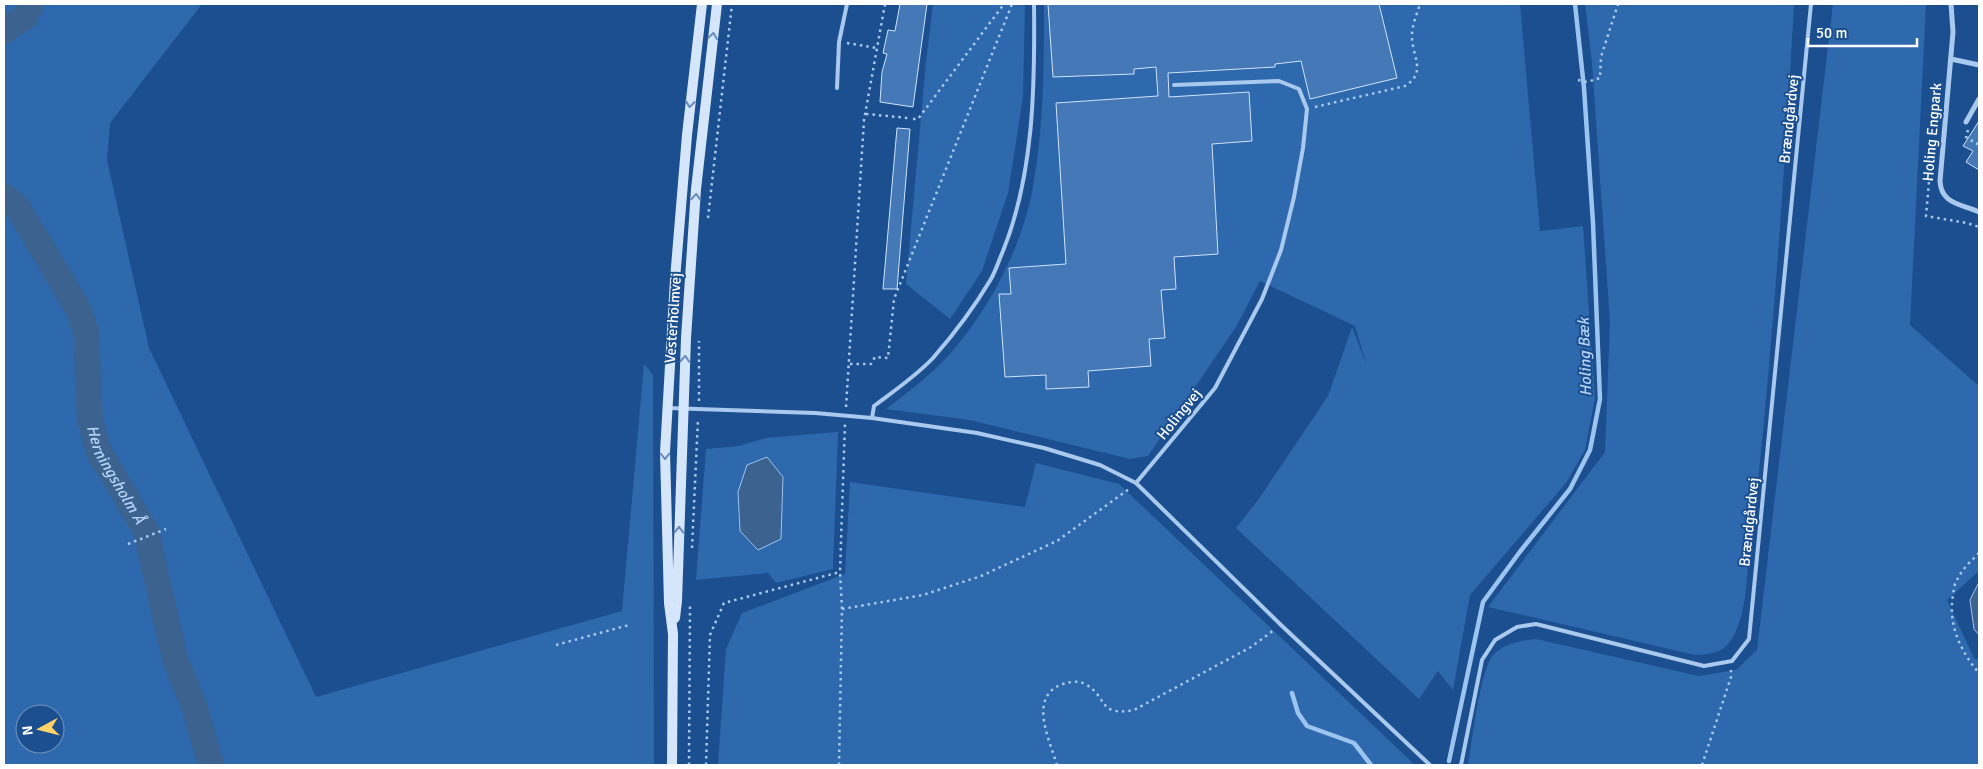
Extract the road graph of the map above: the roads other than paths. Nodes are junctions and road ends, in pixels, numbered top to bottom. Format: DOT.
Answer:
graph roads {
  1 [pos="702,4"];
  2 [pos="717,4"];
  3 [pos="847,4"];
  4 [pos="1034,4"];
  5 [pos="1811,4"];
  6 [pos="1951,4"];
  7 [pos="1951,59"];
  8 [pos="1979,65"];
  9 [pos="1174,85"];
  10 [pos="837,88"];
  11 [pos="1979,99"];
  12 [pos="1966,122"];
  13 [pos="1979,212"];
  14 [pos="668,408"];
  15 [pos="682,408"];
  16 [pos="872,418"];
  17 [pos="1136,483"];
  18 [pos="673,634"];
  19 [pos="672,765"];
  20 [pos="1430,765"];
  21 [pos="1461,765"];
  1 -- 14 [label="street, Vesterholmvej, one-way"];
  15 -- 2 [label="street, Vesterholmvej, one-way"];
  3 -- 10 [label="lane"];
  4 -- 16 [label="lane"];
  5 -- 21 [label="lane, Brændgårdvej"];
  6 -- 7 [label="street, Holing Engpark"];
  7 -- 8 [label="street"];
  7 -- 13 [label="street, Holing Engpark"];
  9 -- 17 [label="lane, Holingvej"];
  11 -- 12 [label="street"];
  14 -- 15 [label="lane"];
  14 -- 18 [label="street, Vesterholmvej, one-way"];
  15 -- 16 [label="lane"];
  18 -- 15 [label="street, Vesterholmvej, one-way"];
  16 -- 17 [label="lane"];
  17 -- 20 [label="lane"];
  18 -- 19 [label="street, Vesterholmvej"];
}
